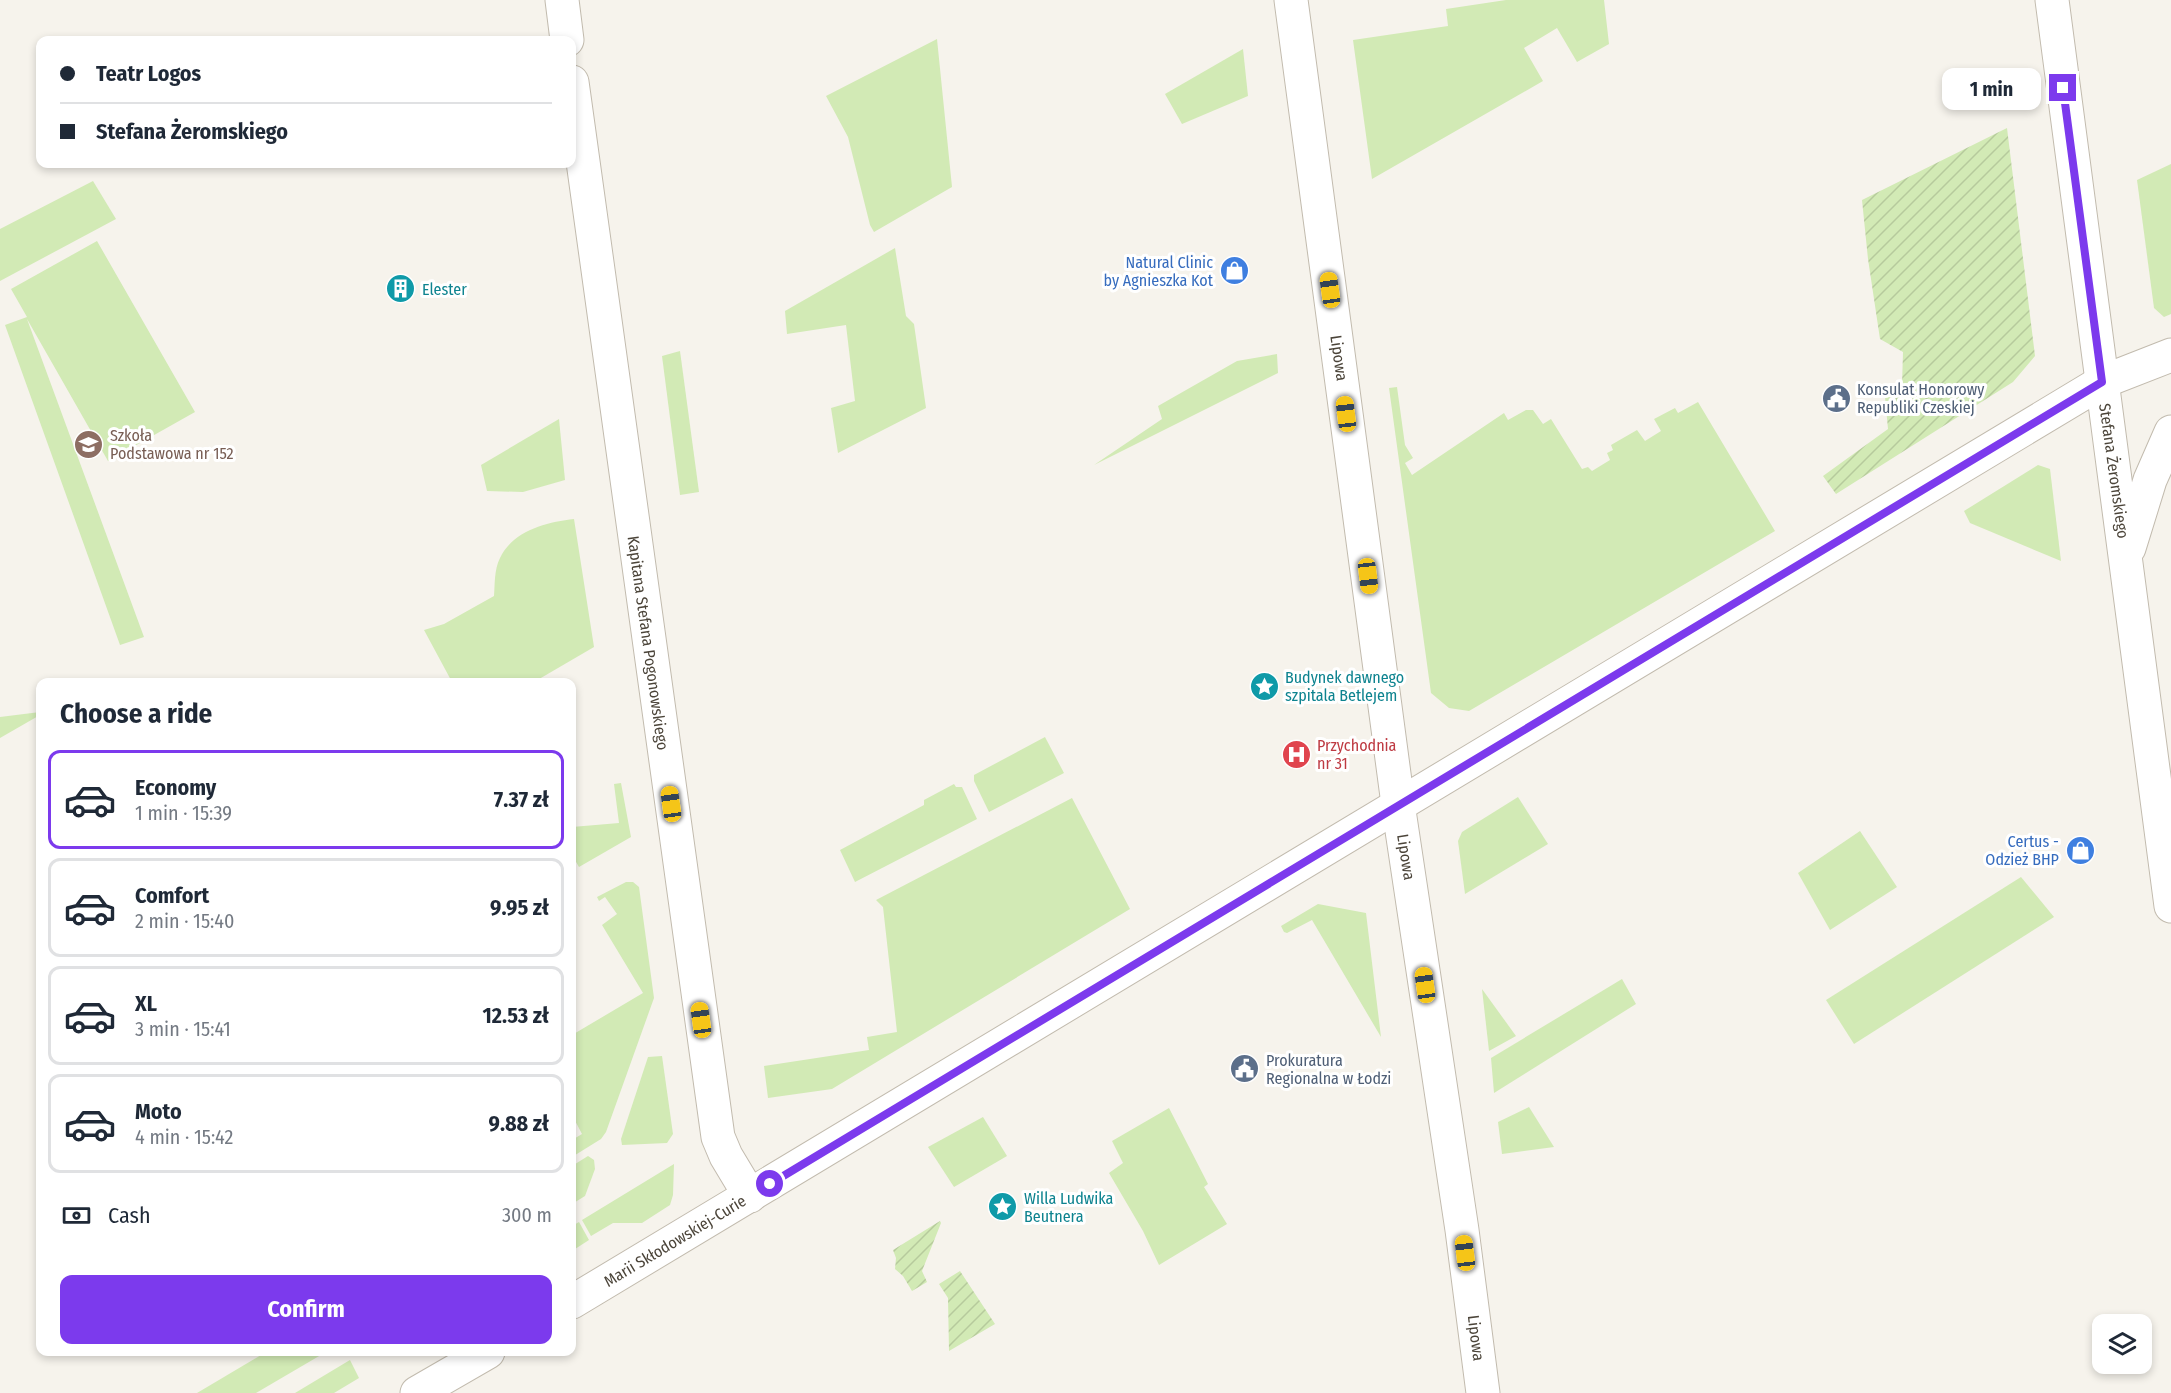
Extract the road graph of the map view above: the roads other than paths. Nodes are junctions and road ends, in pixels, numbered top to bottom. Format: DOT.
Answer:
graph roads {
  1 [pos="562,0"];
  2 [pos="1291,0"];
  3 [pos="2052,0"];
  4 [pos="566,36"];
  5 [pos="576,111"];
  6 [pos="2171,355"];
  7 [pos="2102,382"];
  8 [pos="2171,432"];
  9 [pos="2126,555"];
  10 [pos="1398,804"];
  11 [pos="2171,906"];
  12 [pos="750,1196"];
  13 [pos="576,1300"];
  14 [pos="481,1356"];
  15 [pos="417,1393"];
  16 [pos="1483,1393"];
  1 -- 4 [label="street"];
  2 -- 10 [label="street, Lipowa"];
  3 -- 7 [label="street, Stefana Żeromskiego"];
  5 -- 12 [label="street, Kapitana Stefana Pogonowskiego"];
  6 -- 7 [label="street, Marii Skłodowskiej-Curie"];
  7 -- 9 [label="street, Stefana Żeromskiego"];
  7 -- 10 [label="street, Marii Skłodowskiej-Curie"];
  8 -- 9 [label="street"];
  9 -- 11 [label="street, Stefana Żeromskiego"];
  10 -- 12 [label="street, Marii Skłodowskiej-Curie"];
  10 -- 16 [label="street, Lipowa"];
  12 -- 13 [label="street, Marii Skłodowskiej-Curie"];
  14 -- 15 [label="street"];
}
